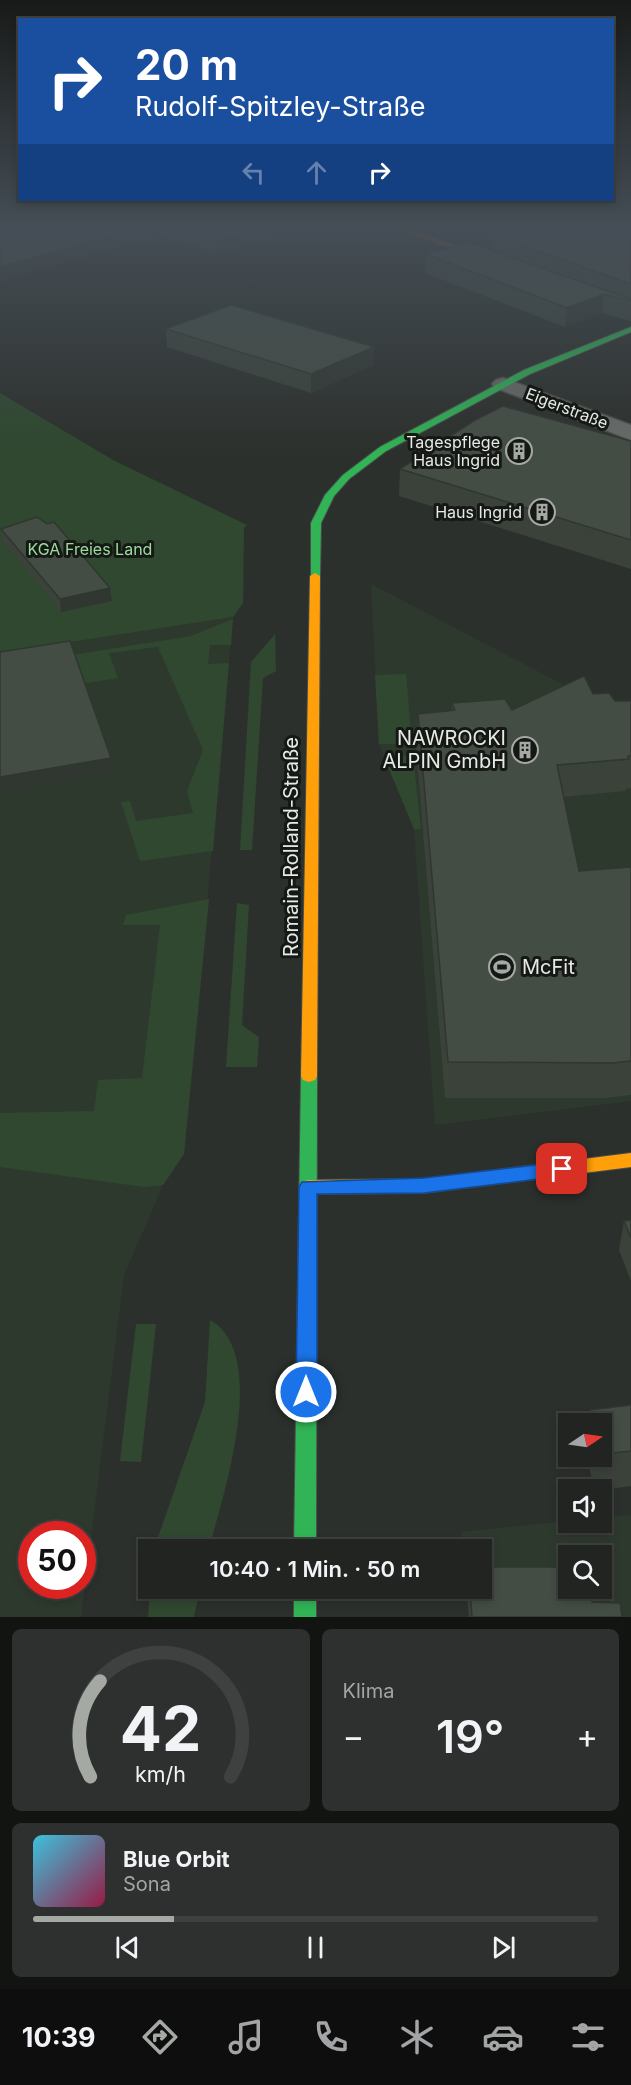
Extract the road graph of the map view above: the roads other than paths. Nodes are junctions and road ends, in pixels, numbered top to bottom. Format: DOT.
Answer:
graph roads {
  1 [pos="631,329"];
  2 [pos="503,384"];
  3 [pos="631,433"];
  4 [pos="631,1160"];
  5 [pos="308,1187"];
  6 [pos="305,1539"];
  7 [pos="305,1599"];
  8 [pos="304,1617"];
  1 -- 2 [label="main road, Romain-Rolland-Straße"];
  2 -- 3 [label="street, Eigerstraße"];
  2 -- 5 [label="main road, Romain-Rolland-Straße"];
  4 -- 5 [label="main road"];
  5 -- 6 [label="main road, Romain-Rolland-Straße"];
  7 -- 8 [label="main road"];
}
